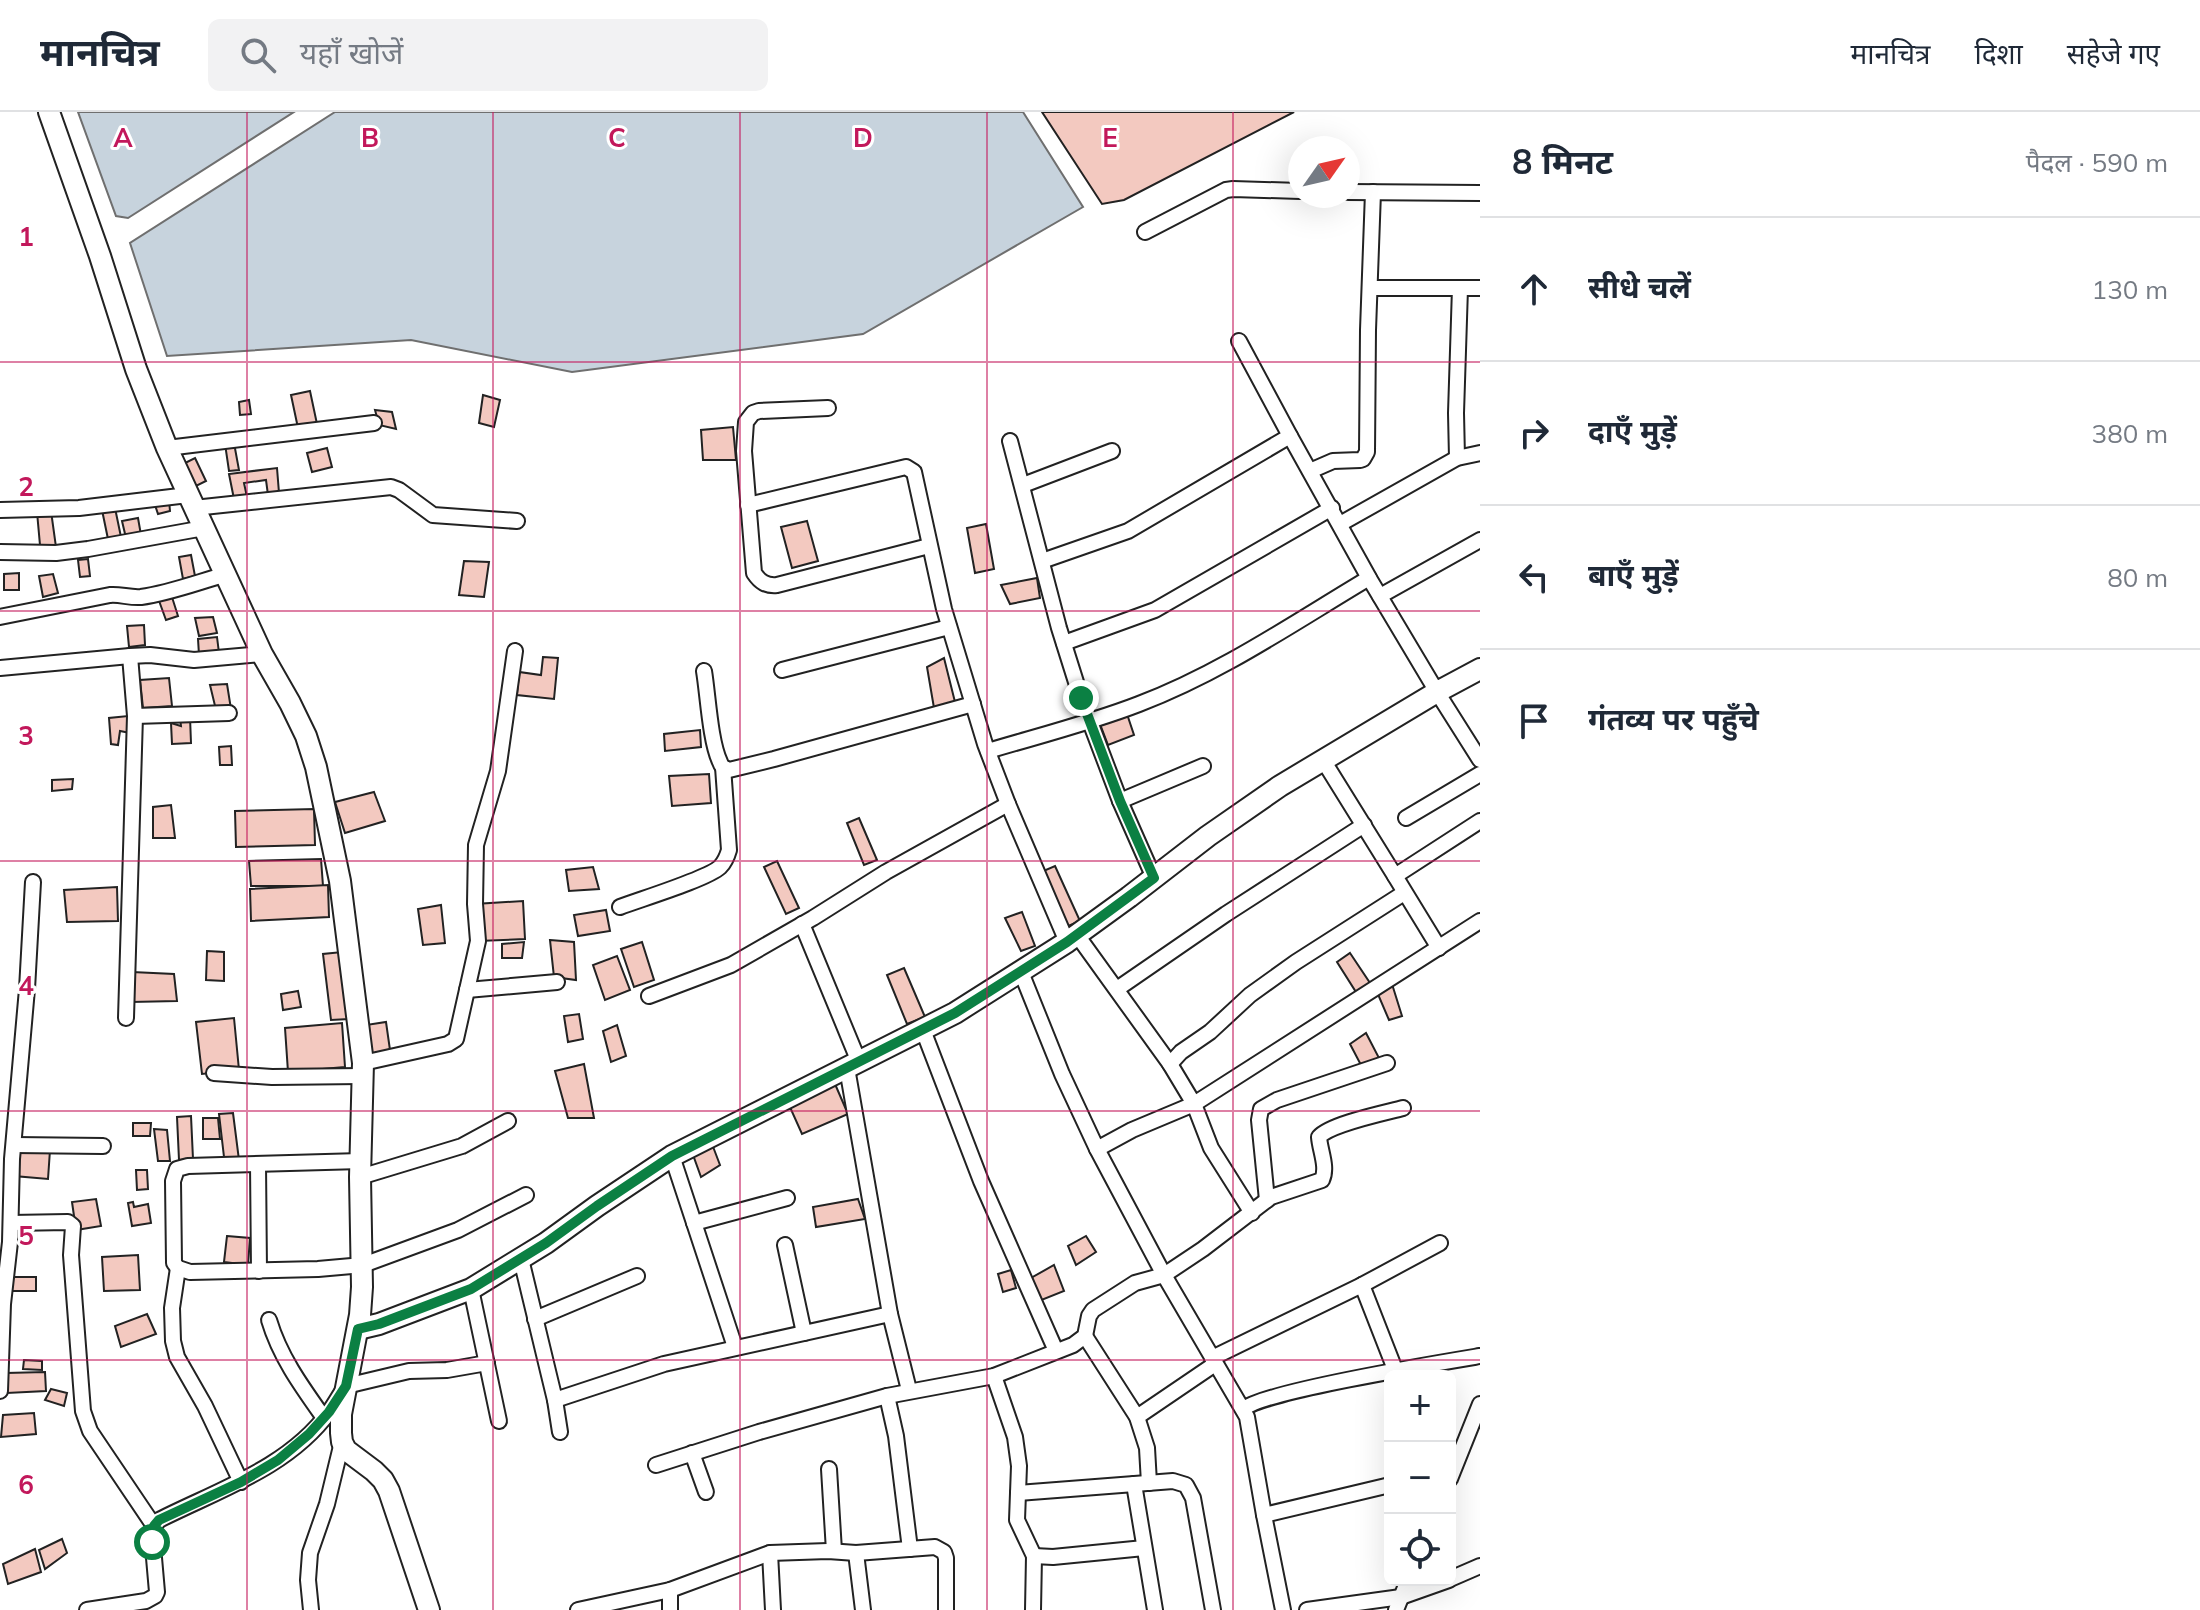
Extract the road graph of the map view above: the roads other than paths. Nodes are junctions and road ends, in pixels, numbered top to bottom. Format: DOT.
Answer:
graph roads {
  1 [pos="49,112"];
  2 [pos="1288,191"];
  3 [pos="1360,192"];
  4 [pos="1373,192"];
  5 [pos="1480,193"];
  6 [pos="1145,232"];
  7 [pos="1370,288"];
  8 [pos="1460,288"];
  9 [pos="1480,288"];
  10 [pos="1239,341"];
  11 [pos="828,408"];
  12 [pos="374,423"];
  13 [pos="1290,436"];
  14 [pos="1010,441"];
  15 [pos="167,448"];
  16 [pos="1112,451"];
  17 [pos="1480,453"];
  18 [pos="1457,458"];
  19 [pos="1310,471"];
  20 [pos="1023,485"];
  21 [pos="191,502"];
  22 [pos="748,505"];
  23 [pos="1332,508"];
  24 [pos="0,510"];
  25 [pos="517,521"];
  26 [pos="1340,524"];
  27 [pos="204,528"];
  28 [pos="1480,540"];
  29 [pos="929,546"];
  30 [pos="0,552"];
  31 [pos="1042,561"];
  32 [pos="227,574"];
  33 [pos="1369,578"];
  34 [pos="1380,596"];
  35 [pos="0,617"];
  36 [pos="949,627"];
  37 [pos="1064,643"];
  38 [pos="515,651"];
  39 [pos="262,654"];
  40 [pos="130,656"];
  41 [pos="0,668"];
  42 [pos="1480,669"];
  43 [pos="782,670"];
  44 [pos="704,671"];
  45 [pos="1437,692"];
  46 [pos="973,704"];
  47 [pos="229,713"];
  48 [pos="135,716"];
  49 [pos="1090,721"];
  50 [pos="988,751"];
  51 [pos="1323,760"];
  52 [pos="1480,760"];
  53 [pos="1203,766"];
  54 [pos="723,767"];
  55 [pos="1480,774"];
  56 [pos="1120,801"];
  57 [pos="1008,804"];
  58 [pos="1406,818"];
  59 [pos="1480,821"];
  60 [pos="1364,825"];
  61 [pos="1395,876"];
  62 [pos="1154,878"];
  63 [pos="33,882"];
  64 [pos="1404,893"];
  65 [pos="620,907"];
  66 [pos="1480,921"];
  67 [pos="802,924"];
  68 [pos="1072,938"];
  69 [pos="1439,948"];
  70 [pos="1021,972"];
  71 [pos="557,982"];
  72 [pos="1117,989"];
  73 [pos="467,990"];
  74 [pos="649,996"];
  75 [pos="126,1018"];
  76 [pos="923,1030"];
  77 [pos="1387,1063"];
  78 [pos="1170,1064"];
  79 [pos="853,1065"];
  80 [pos="362,1070"];
  81 [pos="214,1073"];
  82 [pos="1194,1104"];
  83 [pos="1403,1108"];
  84 [pos="508,1121"];
  85 [pos="14,1145"];
  86 [pos="103,1146"];
  87 [pos="1097,1149"];
  88 [pos="672,1156"];
  89 [pos="258,1164"];
  90 [pos="361,1169"];
  91 [pos="6,1181"];
  92 [pos="526,1195"];
  93 [pos="787,1198"];
  94 [pos="1267,1200"];
  95 [pos="1252,1213"];
  96 [pos="11,1223"];
  97 [pos="694,1223"];
  98 [pos="1440,1243"];
  99 [pos="785,1245"];
  100 [pos="521,1259"];
  101 [pos="363,1265"];
  102 [pos="178,1268"];
  103 [pos="259,1271"];
  104 [pos="1164,1275"];
  105 [pos="637,1276"];
  106 [pos="1362,1285"];
  107 [pos="471,1289"];
  108 [pos="890,1314"];
  109 [pos="535,1319"];
  110 [pos="269,1320"];
  111 [pos="358,1329"];
  112 [pos="804,1333"];
  113 [pos="1085,1336"];
  114 [pos="735,1347"];
  115 [pos="1056,1351"];
  116 [pos="1480,1356"];
  117 [pos="1214,1361"];
  118 [pos="487,1363"];
  119 [pos="1395,1370"];
  120 [pos="1406,1370"];
  121 [pos="1384,1374"];
  122 [pos="994,1376"];
  123 [pos="346,1386"];
  124 [pos="909,1390"];
  125 [pos="0,1391"];
  126 [pos="887,1396"];
  127 [pos="555,1400"];
  128 [pos="1480,1404"];
  129 [pos="1244,1409"];
  130 [pos="1137,1417"];
  131 [pos="324,1418"];
  132 [pos="499,1421"];
  133 [pos="560,1432"];
  134 [pos="342,1442"];
  135 [pos="1480,1444"];
  136 [pos="1461,1452"];
  137 [pos="692,1453"];
  138 [pos="1456,1463"];
  139 [pos="656,1465"];
  140 [pos="829,1469"];
  141 [pos="241,1482"];
  142 [pos="1142,1483"];
  143 [pos="1384,1486"];
  144 [pos="706,1492"];
  145 [pos="1018,1493"];
  146 [pos="1264,1515"];
  147 [pos="154,1526"];
  148 [pos="1144,1548"];
  149 [pos="910,1549"];
  150 [pos="834,1551"];
  151 [pos="770,1553"];
  152 [pos="856,1553"];
  153 [pos="1034,1556"];
  154 [pos="1480,1566"];
  155 [pos="1456,1577"];
  156 [pos="1436,1586"];
  157 [pos="670,1590"];
  158 [pos="1398,1603"];
  159 [pos="151,1606"];
  160 [pos="97,1609"];
  161 [pos="311,1610"];
  162 [pos="429,1610"];
  163 [pos="578,1610"];
  164 [pos="670,1610"];
  165 [pos="773,1610"];
  166 [pos="863,1610"];
  167 [pos="946,1610"];
  168 [pos="1033,1610"];
  169 [pos="1155,1610"];
  170 [pos="1213,1610"];
  171 [pos="1283,1610"];
  172 [pos="1307,1610"];
  1 -- 15 [label="street"];
  2 -- 6 [label="street"];
  3 -- 4 [label="street"];
  4 -- 5 [label="street"];
  4 -- 7 [label="street"];
  7 -- 8 [label="street"];
  7 -- 19 [label="street"];
  8 -- 9 [label="street"];
  8 -- 18 [label="street"];
  10 -- 13 [label="street"];
  11 -- 22 [label="street"];
  12 -- 15 [label="street"];
  13 -- 19 [label="street"];
  13 -- 31 [label="street"];
  14 -- 20 [label="street"];
  15 -- 21 [label="street"];
  16 -- 20 [label="street"];
  17 -- 18 [label="street"];
  18 -- 26 [label="street"];
  19 -- 23 [label="street"];
  20 -- 31 [label="street"];
  21 -- 24 [label="street"];
  21 -- 25 [label="street"];
  21 -- 27 [label="street"];
  22 -- 29 [label="street"];
  22 -- 29 [label="street"];
  23 -- 26 [label="street"];
  23 -- 37 [label="street"];
  26 -- 33 [label="street"];
  27 -- 30 [label="street"];
  27 -- 32 [label="street"];
  28 -- 34 [label="street"];
  29 -- 36 [label="street"];
  31 -- 37 [label="street"];
  32 -- 35 [label="street"];
  32 -- 39 [label="street"];
  33 -- 34 [label="street"];
  33 -- 49 [label="street"];
  34 -- 45 [label="street"];
  36 -- 43 [label="street"];
  36 -- 46 [label="street"];
  37 -- 49 [label="street"];
  38 -- 73 [label="street"];
  39 -- 40 [label="street"];
  39 -- 80 [label="street"];
  40 -- 41 [label="street"];
  40 -- 48 [label="street"];
  42 -- 45 [label="street"];
  44 -- 54 [label="street"];
  45 -- 51 [label="street"];
  45 -- 52 [label="street"];
  46 -- 50 [label="street"];
  46 -- 54 [label="street"];
  47 -- 48 [label="street"];
  48 -- 75 [label="street"];
  49 -- 50 [label="street"];
  49 -- 56 [label="street"];
  50 -- 57 [label="street"];
  51 -- 60 [label="street"];
  51 -- 62 [label="street"];
  53 -- 56 [label="street"];
  54 -- 65 [label="street"];
  55 -- 58 [label="street"];
  56 -- 62 [label="street"];
  57 -- 67 [label="street"];
  57 -- 68 [label="street"];
  59 -- 61 [label="street"];
  60 -- 61 [label="street"];
  60 -- 72 [label="street"];
  61 -- 64 [label="street"];
  62 -- 68 [label="street"];
  63 -- 85 [label="street"];
  64 -- 69 [label="street"];
  64 -- 78 [label="street"];
  66 -- 69 [label="street"];
  67 -- 74 [label="street"];
  67 -- 79 [label="street"];
  68 -- 70 [label="street"];
  68 -- 72 [label="street"];
  69 -- 82 [label="street"];
  70 -- 76 [label="street"];
  70 -- 87 [label="street"];
  71 -- 73 [label="street"];
  72 -- 78 [label="street"];
  73 -- 80 [label="street"];
  76 -- 79 [label="street"];
  76 -- 115 [label="street"];
  77 -- 94 [label="street"];
  78 -- 82 [label="street"];
  79 -- 88 [label="street"];
  79 -- 108 [label="street"];
  80 -- 81 [label="street"];
  80 -- 90 [label="street"];
  82 -- 87 [label="street"];
  82 -- 95 [label="street"];
  83 -- 94 [label="street"];
  84 -- 90 [label="street"];
  85 -- 86 [label="street"];
  85 -- 91 [label="street"];
  87 -- 104 [label="street"];
  88 -- 97 [label="street"];
  88 -- 100 [label="street"];
  89 -- 90 [label="street"];
  89 -- 102 [label="street"];
  89 -- 103 [label="street"];
  90 -- 101 [label="street"];
  91 -- 96 [label="street"];
  92 -- 101 [label="street"];
  93 -- 97 [label="street"];
  94 -- 95 [label="street"];
  95 -- 104 [label="street"];
  96 -- 125 [label="street"];
  96 -- 147 [label="street"];
  97 -- 114 [label="street"];
  98 -- 106 [label="street"];
  99 -- 112 [label="street"];
  100 -- 107 [label="street"];
  100 -- 109 [label="street"];
  101 -- 103 [label="street"];
  101 -- 111 [label="street"];
  102 -- 103 [label="street"];
  102 -- 141 [label="street"];
  104 -- 113 [label="street"];
  104 -- 117 [label="street"];
  105 -- 109 [label="street"];
  106 -- 117 [label="street"];
  106 -- 119 [label="street"];
  107 -- 111 [label="street"];
  107 -- 118 [label="street"];
  108 -- 112 [label="street"];
  108 -- 124 [label="street"];
  109 -- 127 [label="street"];
  110 -- 131 [label="street"];
  111 -- 123 [label="street"];
  112 -- 114 [label="street"];
  113 -- 115 [label="street"];
  113 -- 130 [label="street"];
  114 -- 127 [label="street"];
  115 -- 122 [label="street"];
  116 -- 120 [label="street"];
  117 -- 129 [label="street"];
  117 -- 130 [label="street"];
  118 -- 123 [label="street"];
  118 -- 132 [label="street"];
  121 -- 129 [label="street"];
  122 -- 124 [label="street"];
  122 -- 145 [label="street"];
  123 -- 131 [label="street"];
  123 -- 134 [label="street"];
  124 -- 126 [label="street"];
  126 -- 137 [label="street"];
  126 -- 149 [label="street"];
  127 -- 133 [label="street"];
  128 -- 136 [label="street"];
  129 -- 146 [label="street"];
  130 -- 142 [label="street"];
  131 -- 141 [label="street"];
  134 -- 161 [label="street"];
  134 -- 162 [label="street"];
  135 -- 136 [label="street"];
  136 -- 138 [label="street"];
  137 -- 139 [label="street"];
  137 -- 144 [label="street"];
  140 -- 150 [label="street"];
  141 -- 147 [label="street"];
  142 -- 145 [label="street"];
  142 -- 148 [label="street"];
  142 -- 170 [label="street"];
  143 -- 146 [label="street"];
  145 -- 153 [label="street"];
  146 -- 171 [label="street"];
  147 -- 159 [label="street"];
  148 -- 153 [label="street"];
  148 -- 169 [label="street"];
  149 -- 152 [label="street"];
  149 -- 167 [label="street"];
  150 -- 151 [label="street"];
  150 -- 152 [label="street"];
  151 -- 157 [label="street"];
  151 -- 165 [label="street"];
  152 -- 166 [label="street"];
  153 -- 168 [label="street"];
  154 -- 155 [label="street"];
  156 -- 158 [label="street"];
  157 -- 163 [label="street"];
  157 -- 164 [label="street"];
  158 -- 172 [label="street"];
  159 -- 160 [label="street"];
}
